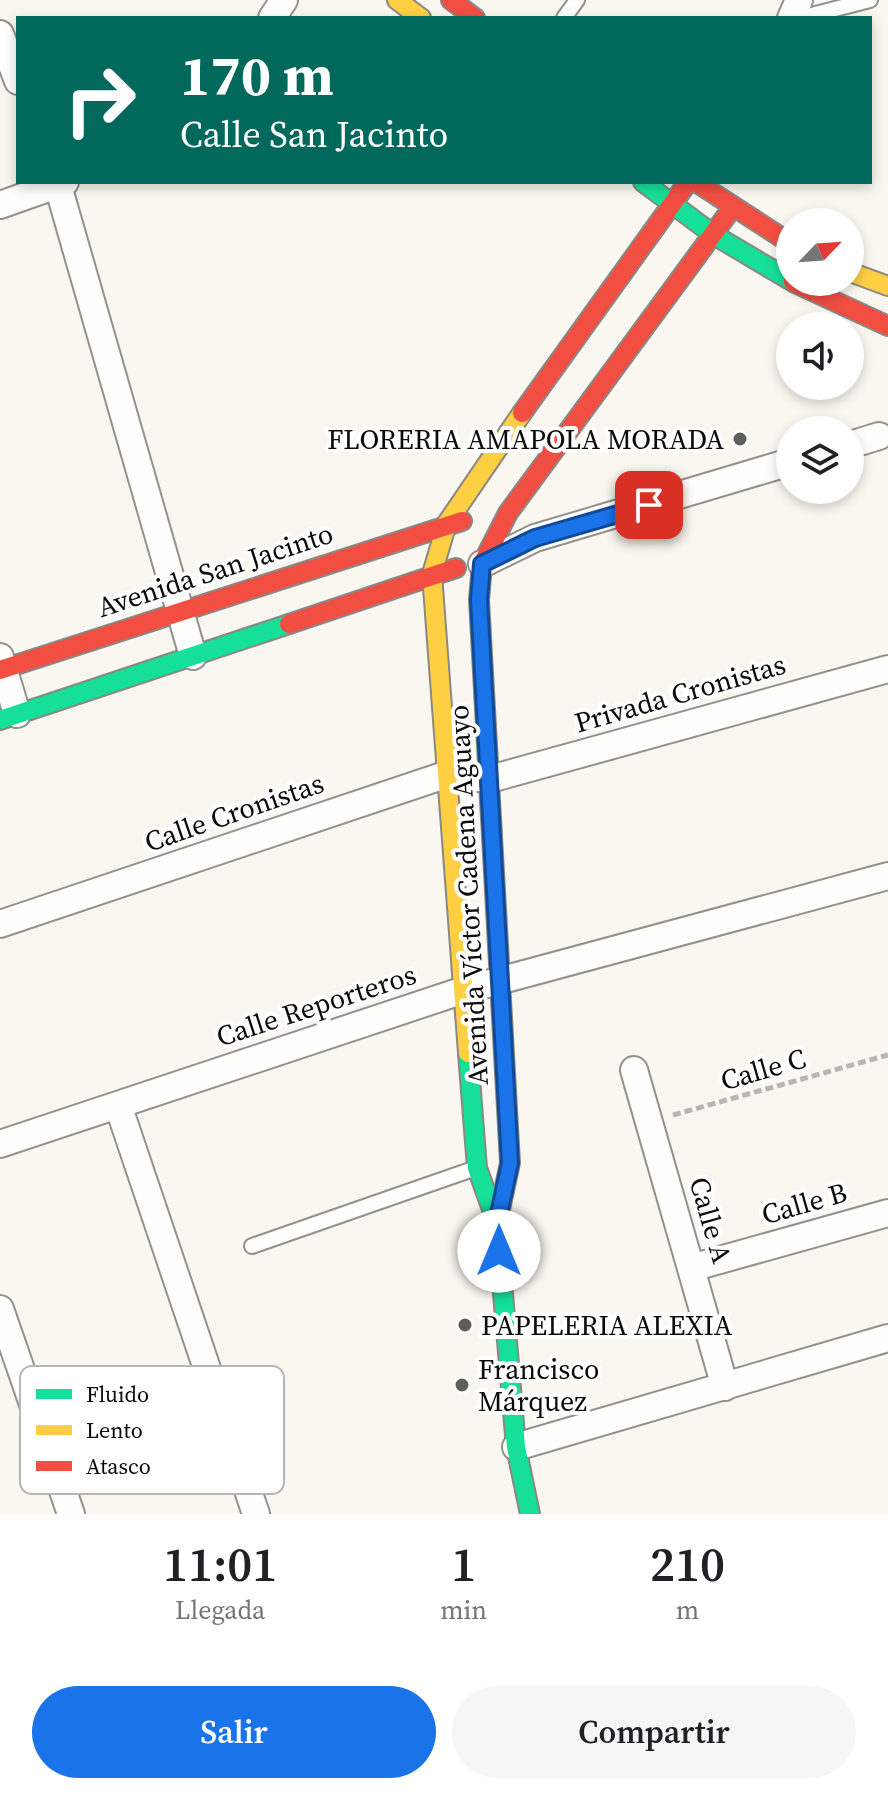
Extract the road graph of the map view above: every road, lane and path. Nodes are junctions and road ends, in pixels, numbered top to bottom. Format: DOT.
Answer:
graph roads {
  1 [pos="397,0"];
  2 [pos="451,0"];
  3 [pos="860,7"];
  4 [pos="418,16"];
  5 [pos="472,16"];
  6 [pos="811,16"];
  7 [pos="0,34"];
  8 [pos="16,76"];
  9 [pos="57,184"];
  10 [pos="60,184"];
  11 [pos="646,184"];
  12 [pos="687,184"];
  13 [pos="702,184"];
  14 [pos="732,195"];
  15 [pos="673,204"];
  16 [pos="0,205"];
  17 [pos="776,231"];
  18 [pos="714,235"];
  19 [pos="776,272"];
  20 [pos="864,277"];
  21 [pos="888,286"];
  22 [pos="823,296"];
  23 [pos="888,326"];
  24 [pos="879,436"];
  25 [pos="864,441"];
  26 [pos="776,466"];
  27 [pos="447,523"];
  28 [pos="501,525"];
  29 [pos="535,538"];
  30 [pos="482,564"];
  31 [pos="432,574"];
  32 [pos="180,610"];
  33 [pos="193,656"];
  34 [pos="1,665"];
  35 [pos="888,669"];
  36 [pos="8,717"];
  37 [pos="445,775"];
  38 [pos="490,779"];
  39 [pos="888,876"];
  40 [pos="0,924"];
  41 [pos="502,983"];
  42 [pos="461,991"];
  43 [pos="888,1055"];
  44 [pos="634,1070"];
  45 [pos="118,1105"];
  46 [pos="649,1121"];
  47 [pos="0,1144"];
  48 [pos="477,1168"];
  49 [pos="888,1213"];
  50 [pos="497,1223"];
  51 [pos="252,1246"];
  52 [pos="691,1268"];
  53 [pos="0,1309"];
  54 [pos="888,1338"];
  55 [pos="206,1366"];
  56 [pos="20,1367"];
  57 [pos="725,1387"];
  58 [pos="516,1447"];
  59 [pos="64,1494"];
  60 [pos="249,1494"];
  61 [pos="71,1514"];
  62 [pos="256,1514"];
  63 [pos="530,1514"];
  1 -- 4 [label="street"];
  2 -- 5 [label="street"];
  3 -- 6 [label="lane"];
  7 -- 8 [label="street"];
  9 -- 16 [label="street"];
  10 -- 32 [label="street"];
  11 -- 15 [label="street"];
  12 -- 15 [label="street"];
  13 -- 14 [label="street"];
  14 -- 17 [label="street"];
  14 -- 18 [label="street"];
  15 -- 18 [label="street"];
  15 -- 27 [label="street"];
  18 -- 19 [label="street"];
  18 -- 28 [label="street"];
  20 -- 21 [label="street"];
  22 -- 23 [label="street"];
  24 -- 25 [label="street"];
  26 -- 29 [label="street"];
  27 -- 28 [label="street, Avenida San Jacinto"];
  27 -- 31 [label="street"];
  27 -- 32 [label="street, Avenida San Jacinto"];
  28 -- 29 [label="street"];
  28 -- 30 [label="street"];
  29 -- 30 [label="street"];
  30 -- 31 [label="street"];
  30 -- 38 [label="street, Avenida Víctor Cadena Aguayo"];
  31 -- 33 [label="street"];
  31 -- 37 [label="street, Avenida Víctor Cadena Aguayo"];
  32 -- 33 [label="street"];
  32 -- 34 [label="street, Avenida San Jacinto"];
  33 -- 36 [label="street"];
  34 -- 36 [label="street"];
  35 -- 38 [label="street, Privada Cronistas"];
  37 -- 38 [label="street, Calle Cronistas"];
  37 -- 40 [label="street, Calle Cronistas"];
  37 -- 42 [label="street, Avenida Víctor Cadena Aguayo"];
  38 -- 41 [label="street, Avenida Víctor Cadena Aguayo"];
  39 -- 41 [label="street, Calle Reporteros"];
  41 -- 42 [label="street, Calle Reporteros"];
  41 -- 50 [label="street, Avenida Víctor Cadena Aguayo"];
  42 -- 45 [label="street, Calle Reporteros"];
  42 -- 48 [label="street, Avenida Víctor Cadena Aguayo"];
  43 -- 46 [label="path, Calle C"];
  44 -- 46 [label="street, Calle A"];
  45 -- 47 [label="street, Calle Reporteros"];
  45 -- 55 [label="street"];
  46 -- 52 [label="street, Calle A"];
  48 -- 50 [label="street, Avenida Víctor Cadena Aguayo"];
  48 -- 51 [label="lane"];
  49 -- 52 [label="street, Calle B"];
  50 -- 58 [label="street, Avenida Víctor Cadena Aguayo"];
  52 -- 57 [label="street, Calle A"];
  53 -- 56 [label="street"];
  54 -- 57 [label="street"];
  57 -- 58 [label="street"];
  58 -- 63 [label="street, Avenida Víctor Cadena Aguayo"];
  59 -- 61 [label="street"];
  60 -- 62 [label="street"];
}
